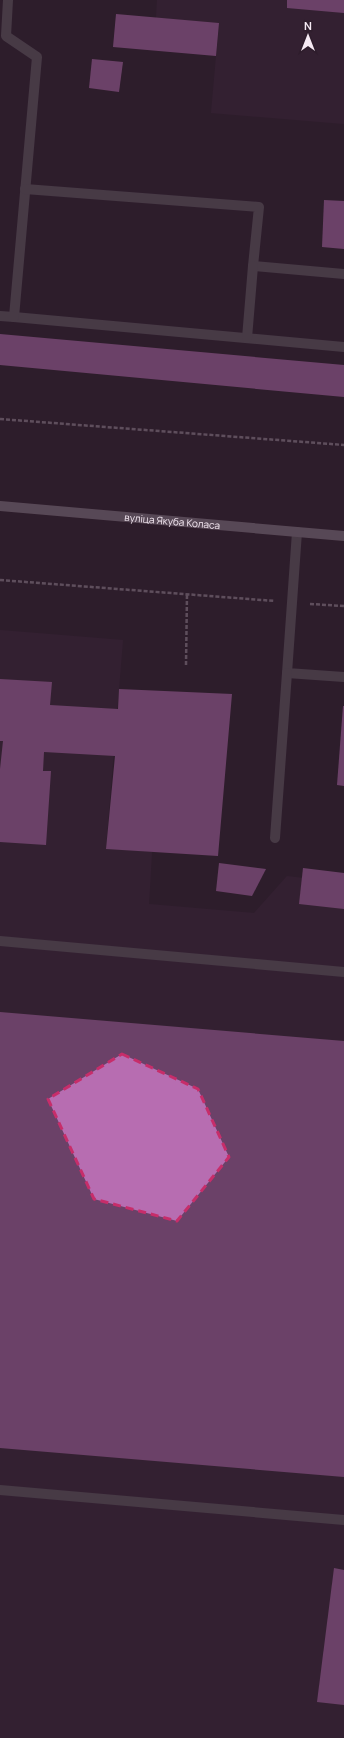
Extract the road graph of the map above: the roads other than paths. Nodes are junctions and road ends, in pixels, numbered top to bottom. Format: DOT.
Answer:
graph roads {
  1 [pos="8,0"];
  2 [pos="3,37"];
  3 [pos="26,189"];
  4 [pos="253,266"];
  5 [pos="344,274"];
  6 [pos="0,316"];
  7 [pos="14,317"];
  8 [pos="248,338"];
  9 [pos="344,347"];
  10 [pos="0,506"];
  11 [pos="297,532"];
  12 [pos="344,536"];
  13 [pos="287,673"];
  14 [pos="344,677"];
  15 [pos="275,838"];
  16 [pos="0,941"];
  17 [pos="344,972"];
  18 [pos="0,1490"];
  19 [pos="344,1520"];
  1 -- 2 [label="lane"];
  2 -- 3 [label="lane"];
  3 -- 4 [label="lane"];
  3 -- 7 [label="lane"];
  4 -- 5 [label="lane"];
  4 -- 8 [label="lane"];
  6 -- 7 [label="lane"];
  7 -- 8 [label="lane"];
  8 -- 9 [label="lane"];
  10 -- 11 [label="main road, вуліца Якуба Коласа"];
  11 -- 12 [label="main road, вуліца Якуба Коласа"];
  11 -- 13 [label="lane"];
  13 -- 14 [label="lane"];
  13 -- 15 [label="lane"];
  16 -- 17 [label="lane"];
  18 -- 19 [label="lane"];
}
